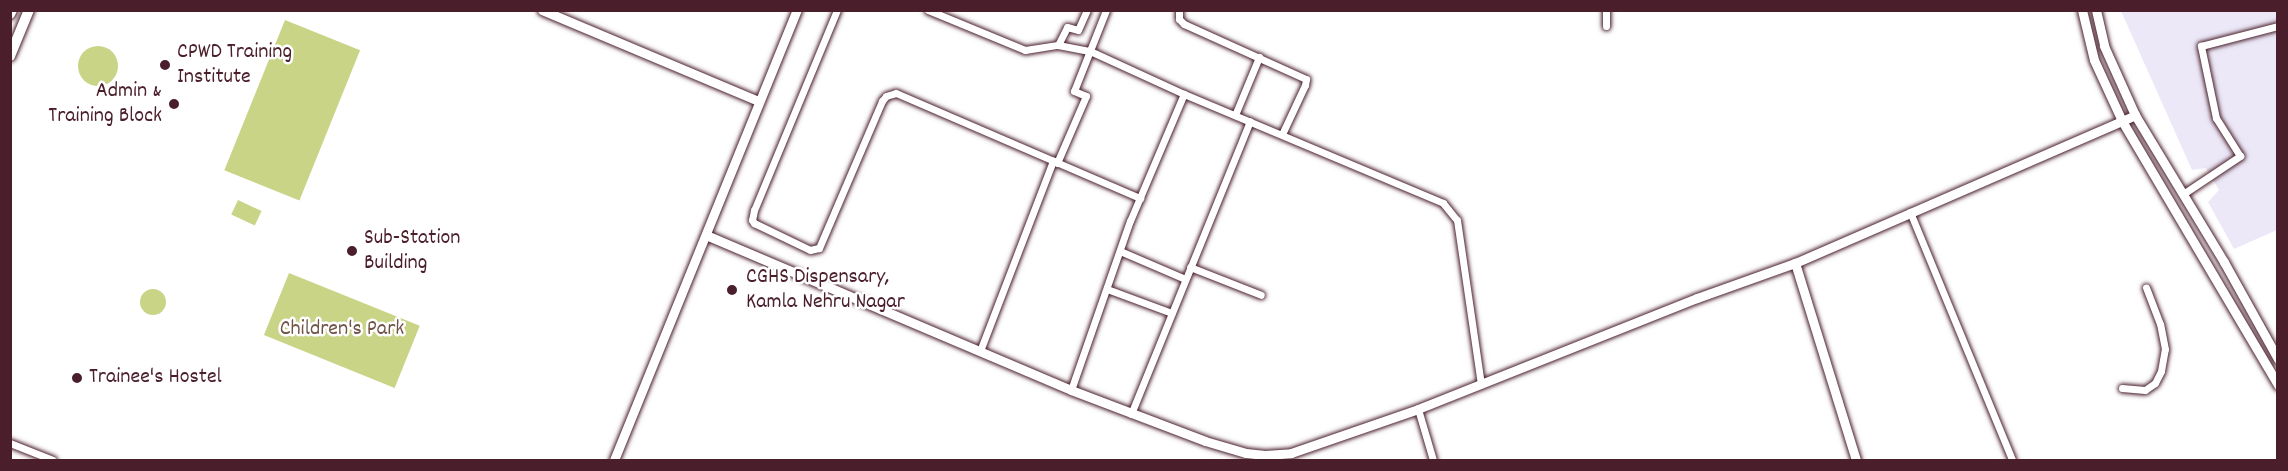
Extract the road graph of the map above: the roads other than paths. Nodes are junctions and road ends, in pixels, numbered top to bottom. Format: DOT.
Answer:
graph roads {
  1 [pos="29,10"];
  2 [pos="542,10"];
  3 [pos="797,10"];
  4 [pos="837,10"];
  5 [pos="928,10"];
  6 [pos="1087,10"];
  7 [pos="1106,10"];
  8 [pos="1179,10"];
  9 [pos="1606,10"];
  10 [pos="2082,10"];
  11 [pos="2096,10"];
  12 [pos="1606,26"];
  13 [pos="2277,26"];
  14 [pos="1058,45"];
  15 [pos="1090,51"];
  16 [pos="10,56"];
  17 [pos="1259,57"];
  18 [pos="1184,94"];
  19 [pos="759,101"];
  20 [pos="1235,115"];
  21 [pos="2135,115"];
  22 [pos="1250,121"];
  23 [pos="2122,121"];
  24 [pos="1281,134"];
  25 [pos="1055,162"];
  26 [pos="2183,194"];
  27 [pos="1140,198"];
  28 [pos="1910,212"];
  29 [pos="706,235"];
  30 [pos="1119,251"];
  31 [pos="1795,263"];
  32 [pos="1190,267"];
  33 [pos="1185,279"];
  34 [pos="1107,288"];
  35 [pos="2146,288"];
  36 [pos="1261,295"];
  37 [pos="1172,313"];
  38 [pos="980,351"];
  39 [pos="2277,358"];
  40 [pos="1481,384"];
  41 [pos="2277,385"];
  42 [pos="2122,388"];
  43 [pos="1071,390"];
  44 [pos="1418,409"];
  45 [pos="1131,414"];
  46 [pos="10,444"];
  47 [pos="53,460"];
  48 [pos="614,460"];
  49 [pos="1433,460"];
  50 [pos="1856,460"];
  51 [pos="2012,460"];
  1 -- 16 [label="main road"];
  2 -- 19 [label="street"];
  3 -- 19 [label="street"];
  4 -- 25 [label="street"];
  5 -- 14 [label="street"];
  6 -- 14 [label="street"];
  7 -- 15 [label="street"];
  8 -- 17 [label="street"];
  9 -- 12 [label="street"];
  10 -- 23 [label="street"];
  11 -- 21 [label="street"];
  13 -- 26 [label="street"];
  14 -- 15 [label="street"];
  15 -- 18 [label="street"];
  15 -- 25 [label="street"];
  17 -- 20 [label="street"];
  17 -- 24 [label="street"];
  18 -- 20 [label="street"];
  18 -- 27 [label="street"];
  19 -- 29 [label="street"];
  20 -- 22 [label="street"];
  21 -- 23 [label="street"];
  21 -- 26 [label="street"];
  22 -- 24 [label="street"];
  22 -- 32 [label="street"];
  23 -- 28 [label="street"];
  23 -- 41 [label="street"];
  24 -- 40 [label="street"];
  25 -- 27 [label="street"];
  25 -- 38 [label="street"];
  26 -- 39 [label="street"];
  27 -- 30 [label="street"];
  28 -- 31 [label="street"];
  28 -- 51 [label="street"];
  29 -- 38 [label="street"];
  29 -- 48 [label="street"];
  30 -- 33 [label="street"];
  30 -- 34 [label="street"];
  31 -- 40 [label="street"];
  31 -- 50 [label="street"];
  32 -- 33 [label="street"];
  32 -- 36 [label="street"];
  33 -- 37 [label="street"];
  34 -- 37 [label="street"];
  34 -- 43 [label="street"];
  35 -- 42 [label="street"];
  37 -- 45 [label="street"];
  38 -- 43 [label="street"];
  40 -- 44 [label="street"];
  43 -- 45 [label="street"];
  44 -- 45 [label="street"];
  44 -- 49 [label="street"];
  46 -- 47 [label="street"];
}
